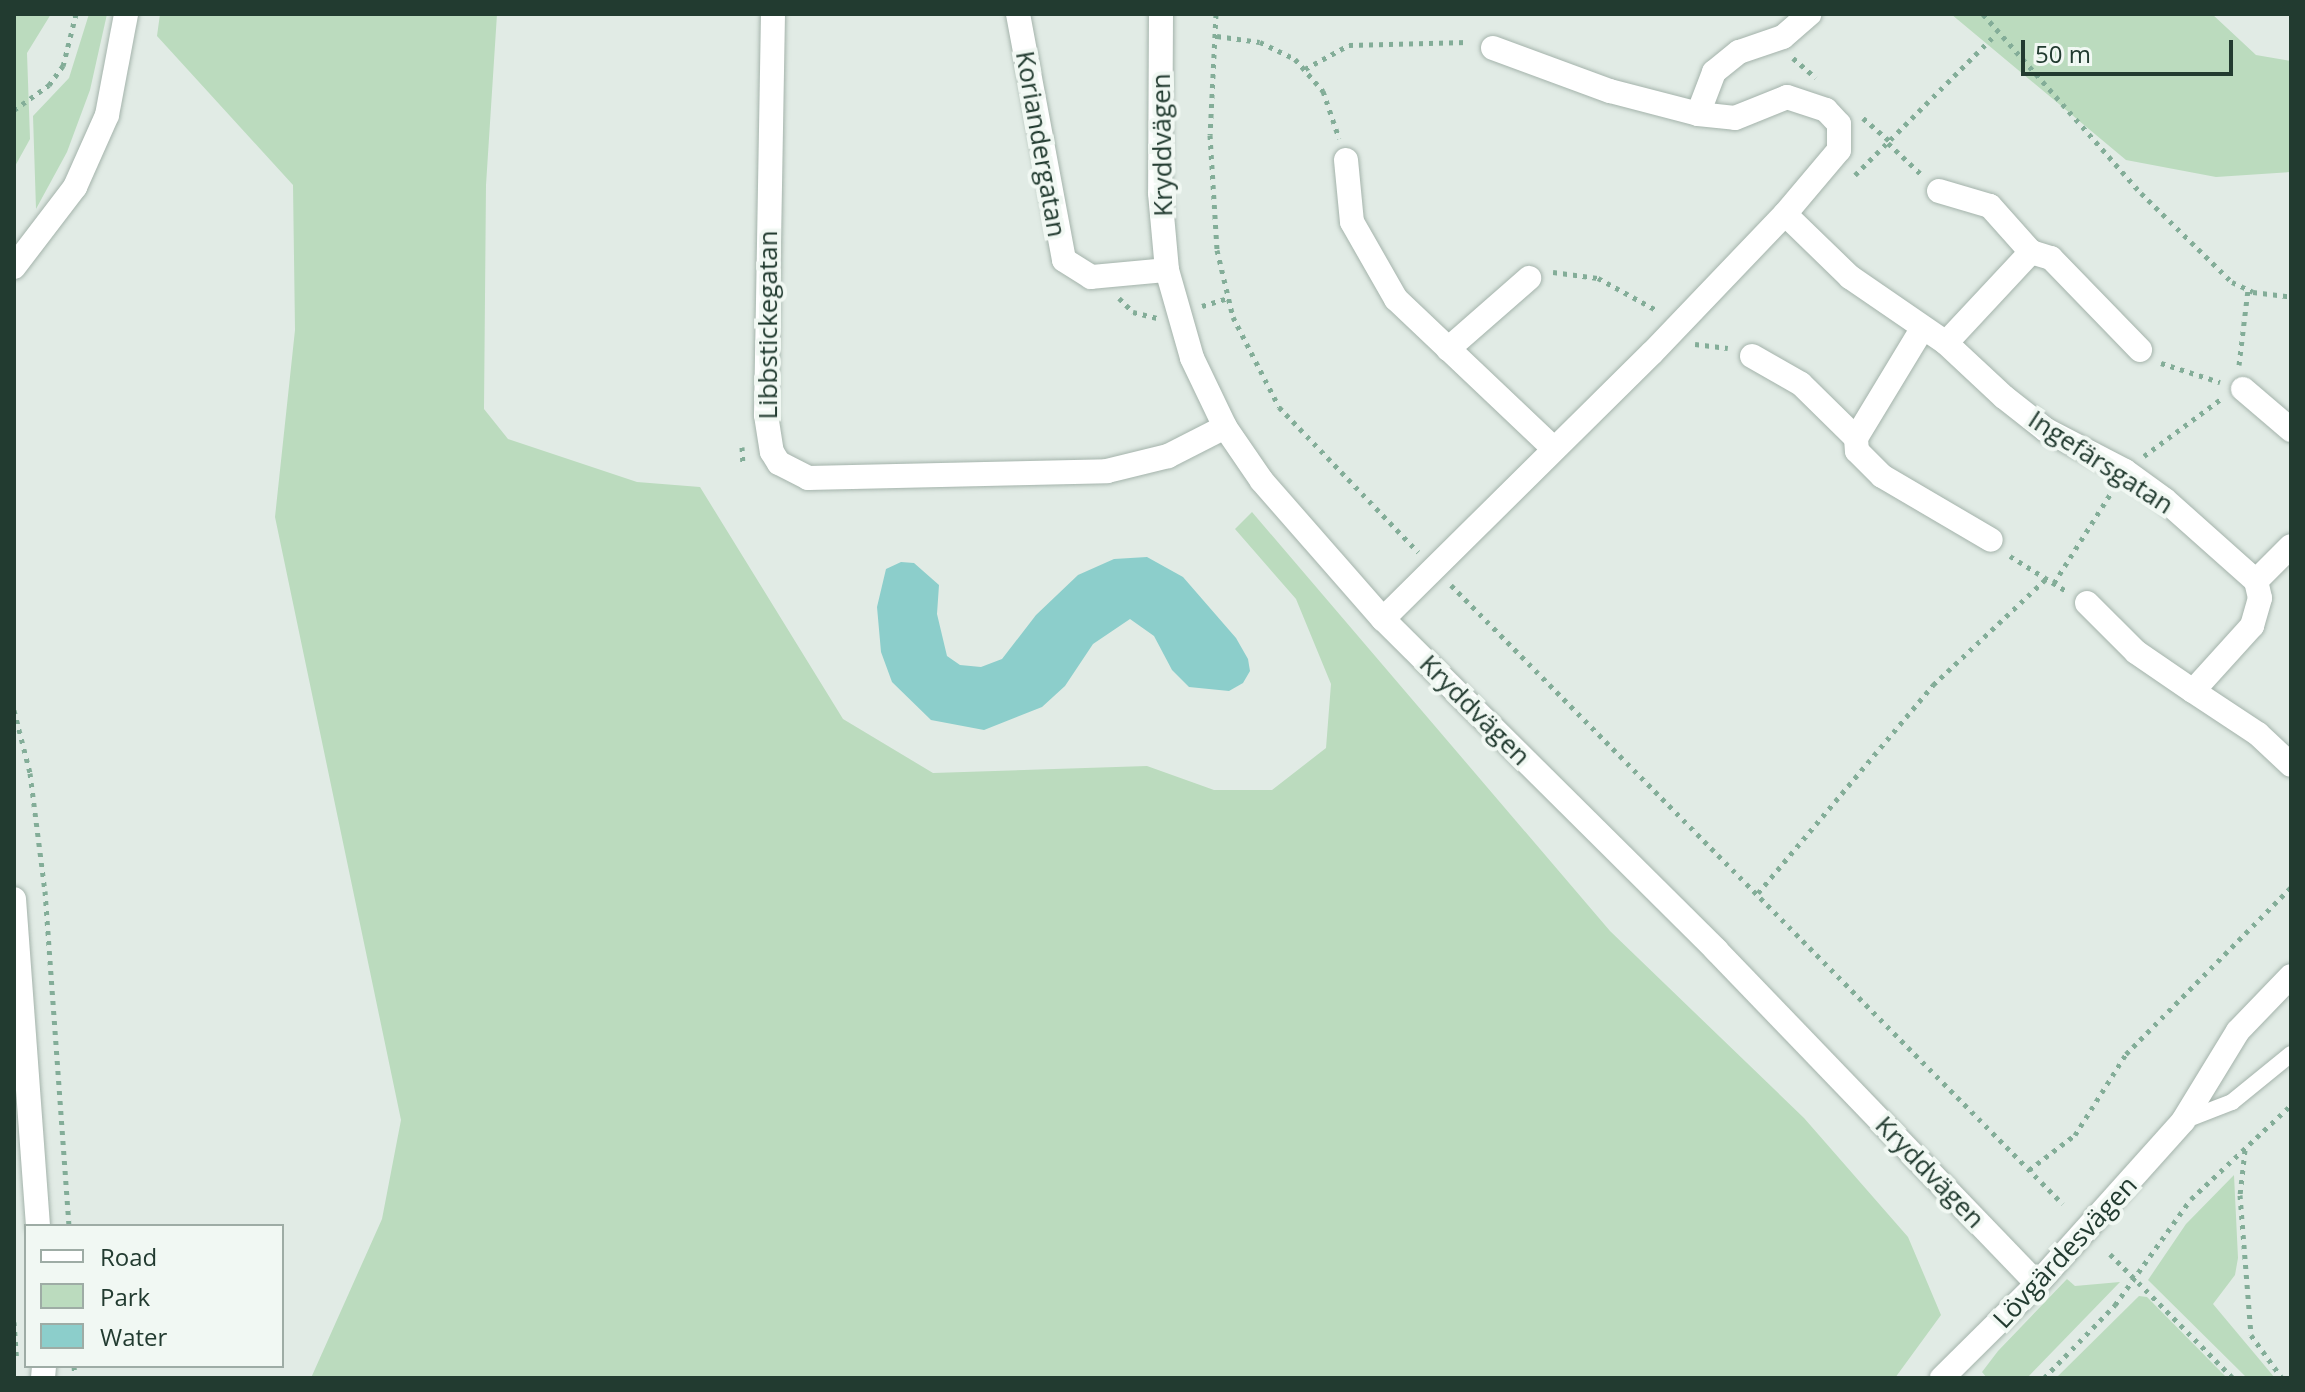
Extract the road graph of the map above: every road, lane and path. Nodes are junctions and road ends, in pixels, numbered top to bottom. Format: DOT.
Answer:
graph roads {
  1 [pos="76,14"];
  2 [pos="126,14"];
  3 [pos="773,14"];
  4 [pos="1018,14"];
  5 [pos="1161,14"];
  6 [pos="1216,14"];
  7 [pos="1809,14"];
  8 [pos="1983,14"];
  9 [pos="1996,34"];
  10 [pos="1217,36"];
  11 [pos="1493,48"];
  12 [pos="1305,69"];
  13 [pos="14,110"];
  14 [pos="1698,114"];
  15 [pos="1887,143"];
  16 [pos="1346,160"];
  17 [pos="1844,186"];
  18 [pos="1939,191"];
  19 [pos="1785,214"];
  20 [pos="2031,252"];
  21 [pos="14,267"];
  22 [pos="1167,270"];
  23 [pos="1529,278"];
  24 [pos="2248,290"];
  25 [pos="2291,297"];
  26 [pos="1677,328"];
  27 [pos="1922,329"];
  28 [pos="1946,343"];
  29 [pos="1448,349"];
  30 [pos="2140,350"];
  31 [pos="1752,356"];
  32 [pos="2239,388"];
  33 [pos="1225,427"];
  34 [pos="2291,430"];
  35 [pos="1856,438"];
  36 [pos="1554,449"];
  37 [pos="2127,473"];
  38 [pos="1991,540"];
  39 [pos="2291,546"];
  40 [pos="1435,569"];
  41 [pos="2047,578"];
  42 [pos="2256,581"];
  43 [pos="2054,583"];
  44 [pos="2087,603"];
  45 [pos="1383,619"];
  46 [pos="2193,691"];
  47 [pos="14,710"];
  48 [pos="2291,765"];
  49 [pos="2291,887"];
  50 [pos="1758,893"];
  51 [pos="14,899"];
  52 [pos="2291,976"];
  53 [pos="2291,1054"];
  54 [pos="2291,1105"];
  55 [pos="2183,1121"];
  56 [pos="2245,1150"];
  57 [pos="2029,1170"];
  58 [pos="2063,1204"];
  59 [pos="38,1224"];
  60 [pos="69,1224"];
  61 [pos="2110,1254"];
  62 [pos="2136,1280"];
  63 [pos="2037,1284"];
  64 [pos="14,1322"];
  65 [pos="17,1365"];
  66 [pos="1942,1378"];
  67 [pos="2044,1378"];
  68 [pos="2233,1378"];
  69 [pos="2282,1378"];
  1 -- 13 [label="path"];
  2 -- 21 [label="street"];
  3 -- 33 [label="street, Libbstickegatan"];
  4 -- 22 [label="street, Koriandergatan"];
  5 -- 22 [label="street, Kryddvägen"];
  6 -- 10 [label="path"];
  7 -- 14 [label="street"];
  8 -- 9 [label="path"];
  9 -- 15 [label="path"];
  9 -- 24 [label="path"];
  10 -- 12 [label="path"];
  10 -- 40 [label="path"];
  11 -- 12 [label="path"];
  11 -- 14 [label="street"];
  12 -- 16 [label="path"];
  14 -- 19 [label="street"];
  15 -- 17 [label="path"];
  15 -- 18 [label="path"];
  16 -- 29 [label="street"];
  18 -- 20 [label="street"];
  19 -- 26 [label="street"];
  19 -- 27 [label="street, Ingefärsgatan"];
  20 -- 28 [label="street"];
  20 -- 30 [label="street"];
  22 -- 33 [label="street, Kryddvägen"];
  23 -- 26 [label="path"];
  23 -- 29 [label="street"];
  24 -- 25 [label="path"];
  24 -- 32 [label="path"];
  26 -- 31 [label="path"];
  26 -- 36 [label="street"];
  27 -- 28 [label="street, Ingefärsgatan"];
  27 -- 35 [label="street"];
  28 -- 37 [label="street, Ingefärsgatan"];
  29 -- 36 [label="street"];
  30 -- 32 [label="path"];
  31 -- 35 [label="street"];
  32 -- 34 [label="street"];
  32 -- 37 [label="path"];
  33 -- 45 [label="street, Kryddvägen"];
  35 -- 38 [label="street"];
  36 -- 40 [label="street"];
  37 -- 42 [label="street, Ingefärsgatan"];
  37 -- 43 [label="path"];
  38 -- 41 [label="path"];
  39 -- 42 [label="street"];
  40 -- 45 [label="street"];
  40 -- 50 [label="path"];
  41 -- 43 [label="path"];
  41 -- 50 [label="path"];
  42 -- 46 [label="street"];
  43 -- 44 [label="path"];
  44 -- 46 [label="street"];
  45 -- 63 [label="street, Kryddvägen"];
  46 -- 48 [label="street"];
  47 -- 60 [label="path"];
  49 -- 57 [label="path"];
  50 -- 57 [label="path"];
  51 -- 59 [label="street"];
  52 -- 55 [label="street, Lövgärdesvägen"];
  53 -- 55 [label="lane, Lövgärdesvägen"];
  54 -- 56 [label="path"];
  55 -- 63 [label="street, Lövgärdesvägen"];
  56 -- 62 [label="path"];
  56 -- 69 [label="path"];
  57 -- 58 [label="path"];
  61 -- 62 [label="path"];
  62 -- 67 [label="path"];
  62 -- 68 [label="path"];
  63 -- 66 [label="street, Lövgärdesvägen"];
  64 -- 65 [label="path"];
}
